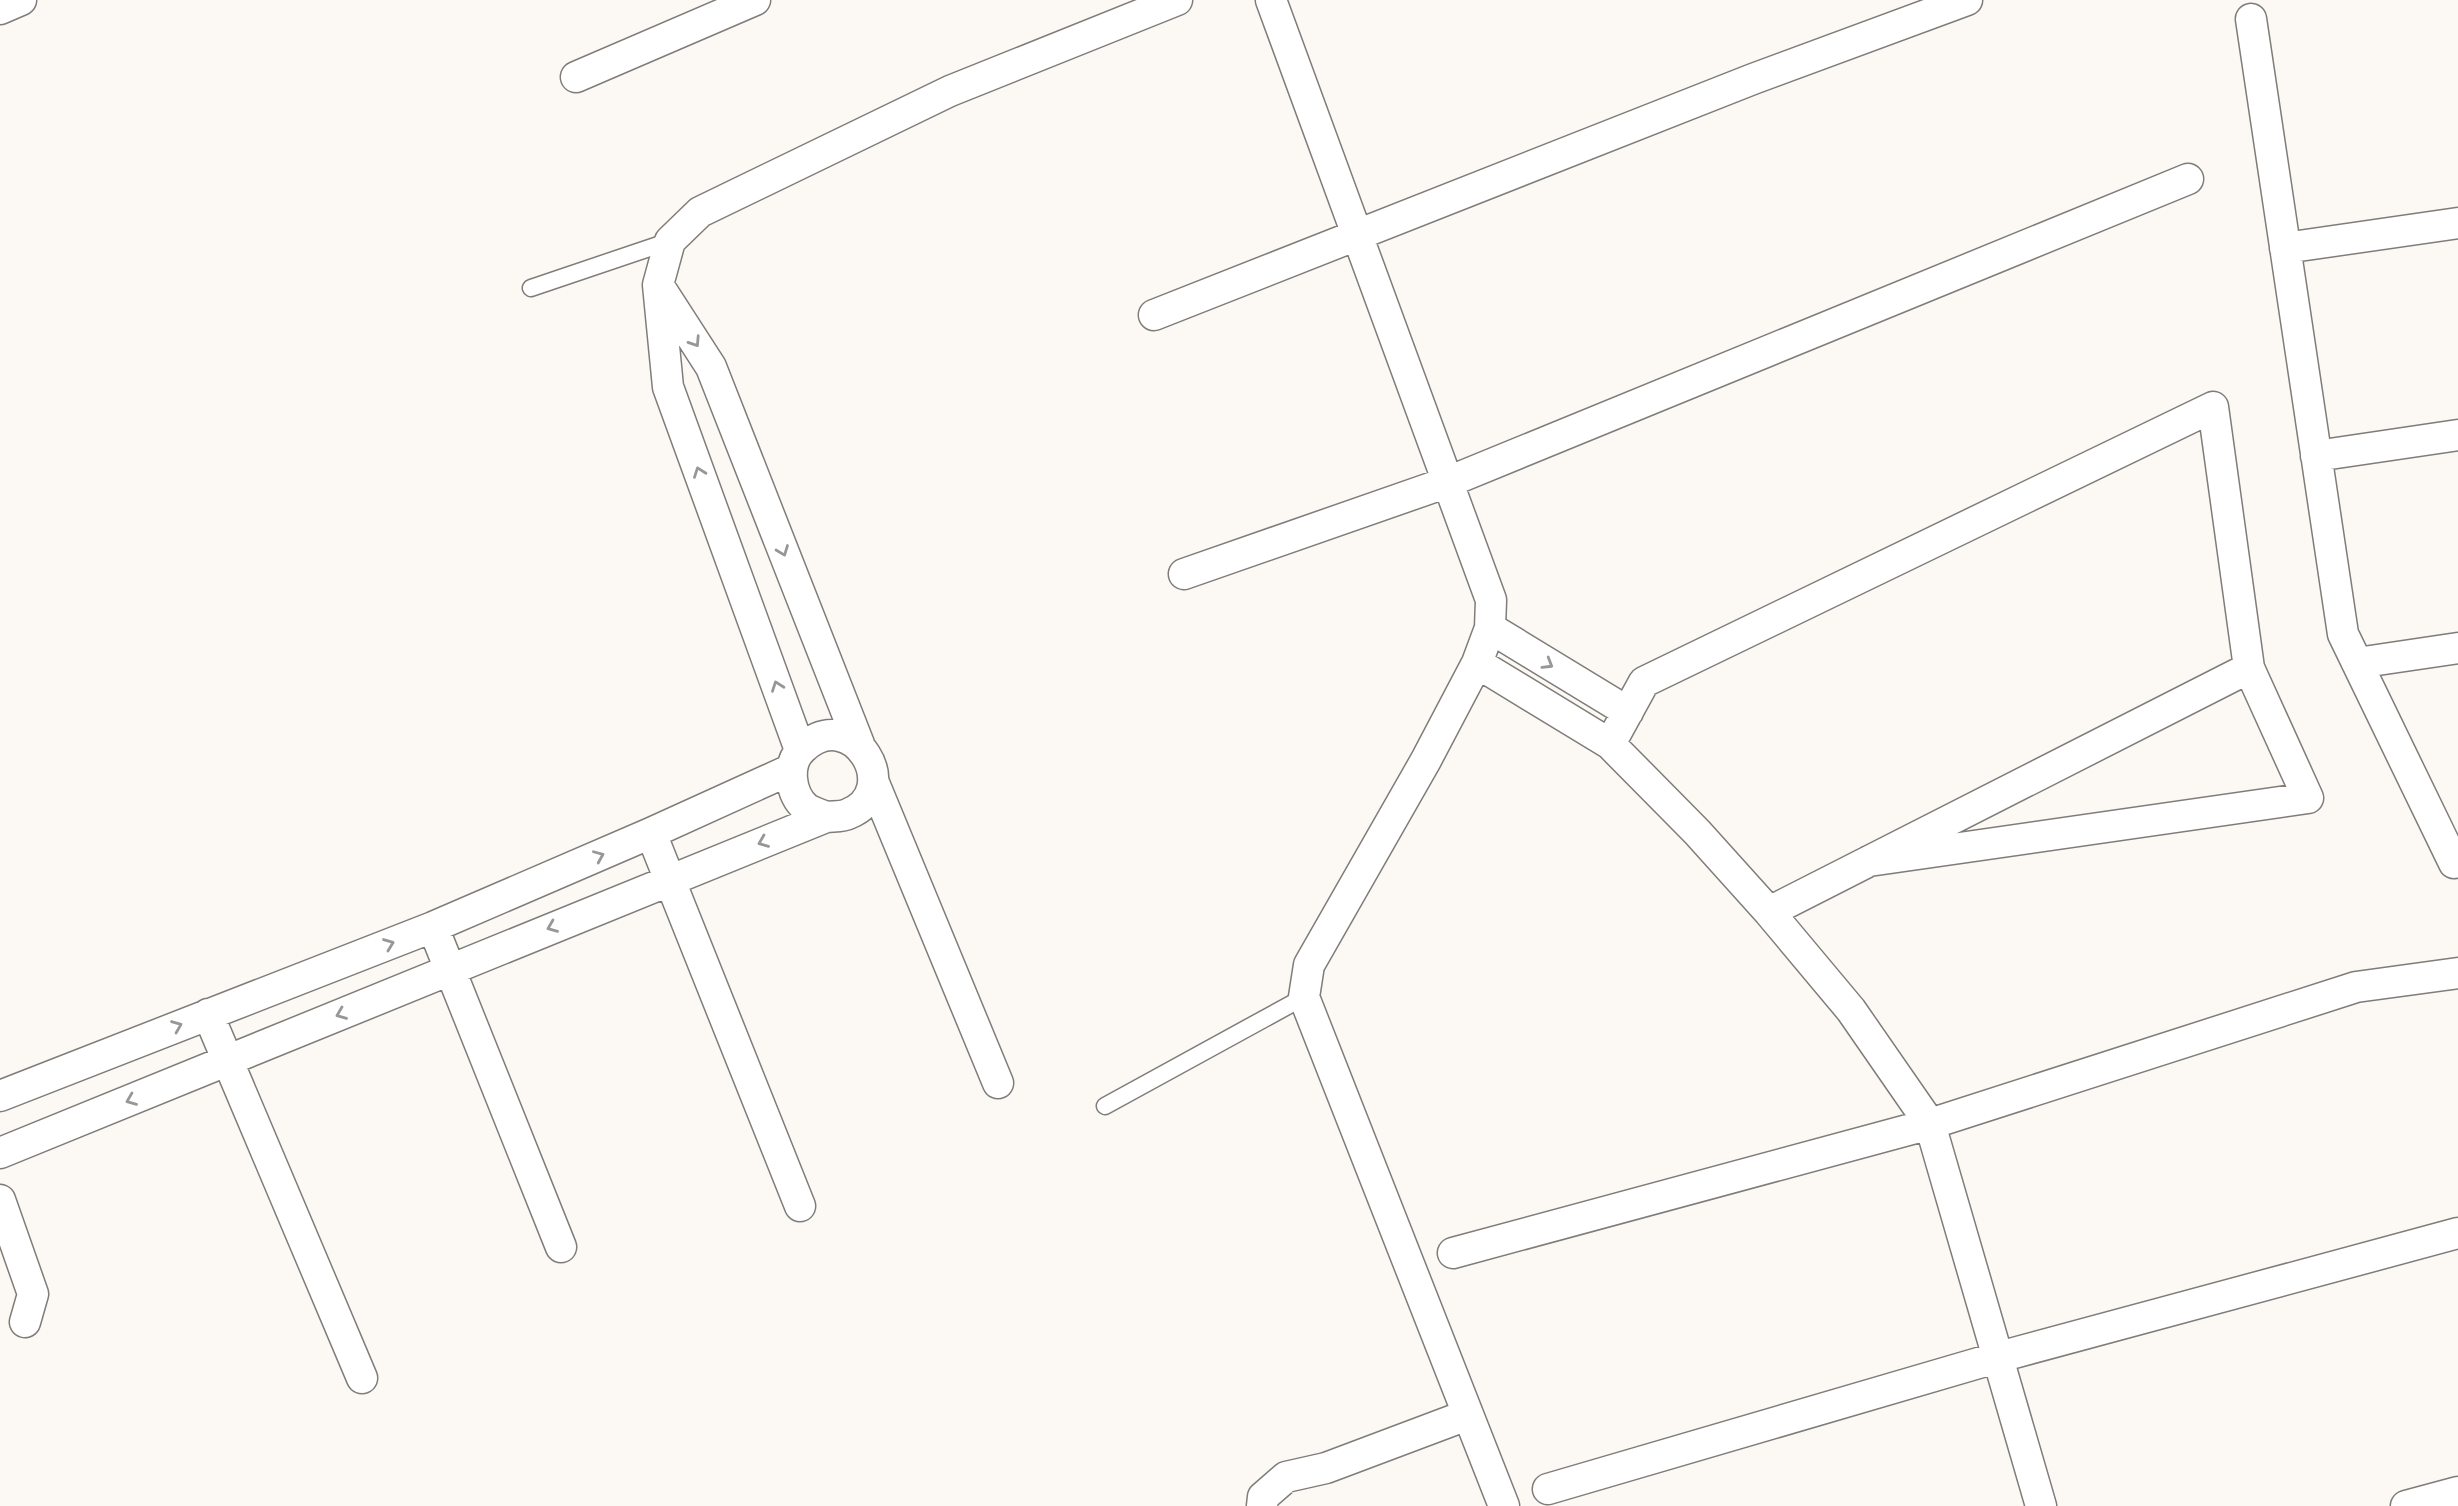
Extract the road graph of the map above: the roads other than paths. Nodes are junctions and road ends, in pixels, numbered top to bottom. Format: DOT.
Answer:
graph roads {
  1 [pos="21,0"];
  2 [pos="755,0"];
  3 [pos="1177,0"];
  4 [pos="1271,0"];
  5 [pos="1967,0"];
  6 [pos="0,9"];
  7 [pos="2251,19"];
  8 [pos="576,77"];
  9 [pos="2189,179"];
  10 [pos="2458,223"];
  11 [pos="1358,235"];
  12 [pos="670,241"];
  13 [pos="2285,248"];
  14 [pos="658,285"];
  15 [pos="531,288"];
  16 [pos="1154,315"];
  17 [pos="2458,435"];
  18 [pos="2316,456"];
  19 [pos="1448,482"];
  20 [pos="1184,574"];
  21 [pos="1490,628"];
  22 [pos="2458,648"];
  23 [pos="1477,663"];
  24 [pos="2357,663"];
  25 [pos="2249,668"];
  26 [pos="1628,712"];
  27 [pos="859,744"];
  28 [pos="1610,744"];
  29 [pos="796,760"];
  30 [pos="874,783"];
  31 [pos="826,817"];
  32 [pos="651,833"];
  33 [pos="1870,861"];
  34 [pos="2458,862"];
  35 [pos="669,879"];
  36 [pos="1769,912"];
  37 [pos="433,926"];
  38 [pos="450,969"];
  39 [pos="2458,972"];
  40 [pos="1304,997"];
  41 [pos="208,1014"];
  42 [pos="228,1061"];
  43 [pos="998,1083"];
  44 [pos="0,1096"];
  45 [pos="1105,1107"];
  46 [pos="1930,1124"];
  47 [pos="0,1153"];
  48 [pos="0,1200"];
  49 [pos="800,1206"];
  50 [pos="2458,1233"];
  51 [pos="561,1247"];
  52 [pos="1453,1253"];
  53 [pos="25,1322"];
  54 [pos="1999,1357"];
  55 [pos="362,1378"];
  56 [pos="1467,1415"];
  57 [pos="1548,1489"];
  58 [pos="2458,1492"];
  59 [pos="1262,1506"];
  60 [pos="1504,1506"];
  61 [pos="2040,1506"];
  62 [pos="2406,1506"];
  1 -- 6 [label="street"];
  2 -- 8 [label="street"];
  3 -- 12 [label="street"];
  4 -- 11 [label="street"];
  5 -- 11 [label="street"];
  7 -- 13 [label="street"];
  9 -- 19 [label="street"];
  10 -- 13 [label="street"];
  11 -- 16 [label="street"];
  11 -- 19 [label="street"];
  12 -- 14 [label="street"];
  12 -- 15 [label="lane"];
  13 -- 18 [label="street"];
  14 -- 27 [label="street, one-way"];
  29 -- 14 [label="street, one-way"];
  17 -- 18 [label="street"];
  18 -- 24 [label="street"];
  19 -- 20 [label="street"];
  19 -- 21 [label="street"];
  21 -- 23 [label="street"];
  21 -- 26 [label="street, one-way"];
  22 -- 24 [label="street"];
  23 -- 28 [label="street"];
  23 -- 40 [label="street"];
  24 -- 34 [label="street"];
  25 -- 26 [label="street"];
  25 -- 33 [label="street"];
  25 -- 33 [label="street"];
  26 -- 28 [label="street"];
  27 -- 29 [label="street"];
  27 -- 30 [label="street"];
  28 -- 36 [label="street"];
  29 -- 31 [label="street"];
  29 -- 32 [label="street"];
  30 -- 31 [label="street"];
  30 -- 43 [label="street"];
  31 -- 35 [label="street, one-way"];
  32 -- 35 [label="street"];
  37 -- 32 [label="street, one-way"];
  33 -- 36 [label="street"];
  35 -- 38 [label="street, one-way"];
  35 -- 49 [label="street"];
  36 -- 46 [label="street"];
  37 -- 38 [label="street"];
  41 -- 37 [label="street, one-way"];
  38 -- 42 [label="street, one-way"];
  38 -- 51 [label="street"];
  39 -- 46 [label="street"];
  40 -- 45 [label="lane"];
  40 -- 56 [label="street"];
  41 -- 42 [label="street"];
  44 -- 41 [label="street, one-way"];
  42 -- 47 [label="street, one-way"];
  42 -- 55 [label="street"];
  46 -- 52 [label="street"];
  46 -- 54 [label="street"];
  48 -- 53 [label="street"];
  50 -- 54 [label="street"];
  54 -- 57 [label="street"];
  54 -- 61 [label="street"];
  56 -- 59 [label="street"];
  56 -- 60 [label="street"];
  58 -- 62 [label="street"];
}
